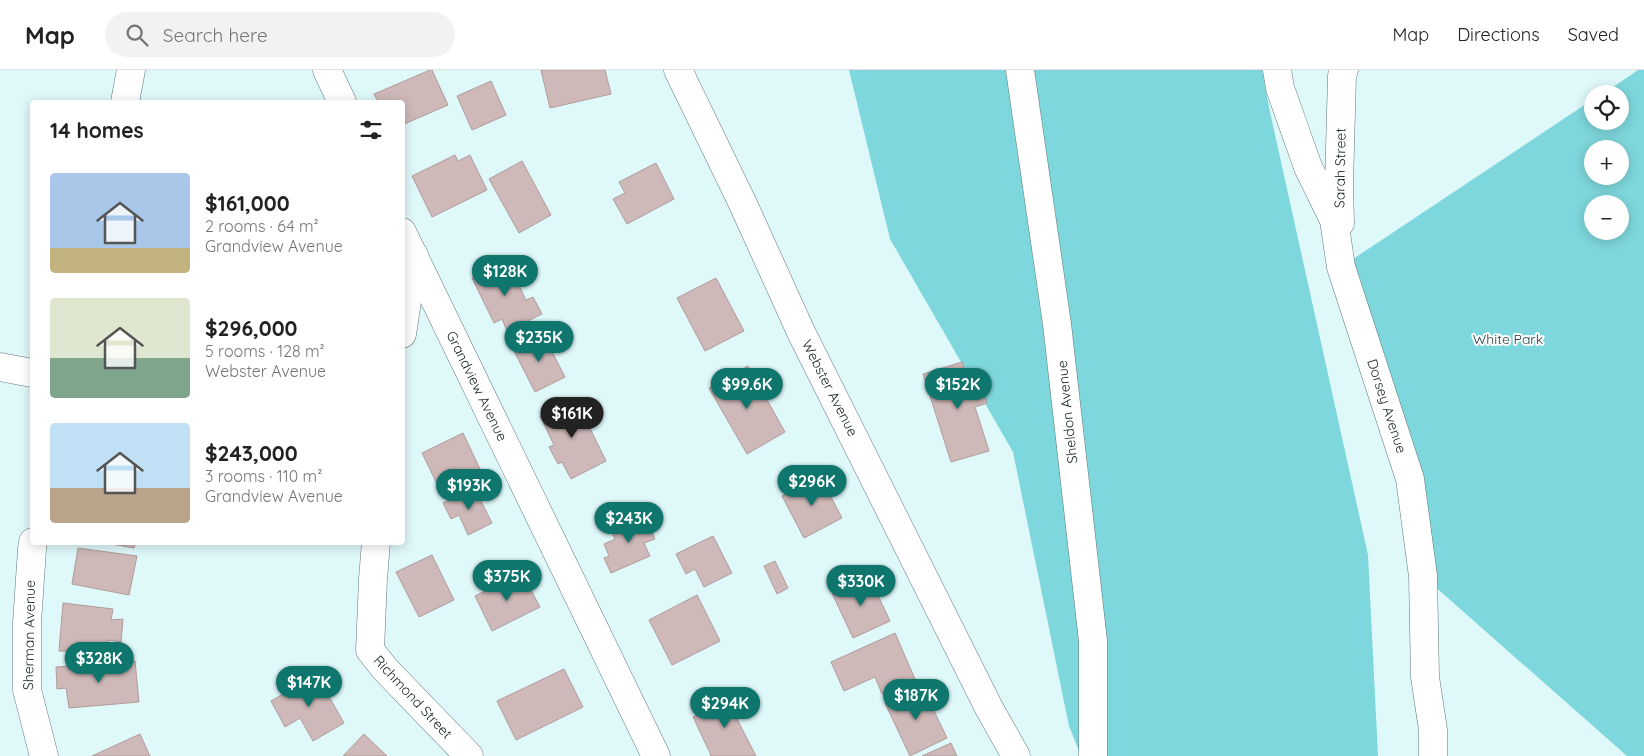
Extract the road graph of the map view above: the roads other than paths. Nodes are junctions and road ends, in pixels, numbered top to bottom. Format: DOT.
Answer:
graph roads {
  1 [pos="326,70"];
  2 [pos="678,70"];
  3 [pos="1020,70"];
  4 [pos="1278,70"];
  5 [pos="1344,70"];
  6 [pos="126,71"];
  7 [pos="125,100"];
  8 [pos="341,100"];
  9 [pos="408,244"];
  10 [pos="1341,267"];
  11 [pos="405,289"];
  12 [pos="0,367"];
  13 [pos="30,373"];
  14 [pos="33,545"];
  15 [pos="376,545"];
  16 [pos="1433,743"];
  17 [pos="44,756"];
  18 [pos="469,756"];
  19 [pos="656,756"];
  20 [pos="1016,756"];
  21 [pos="1094,756"];
  22 [pos="1443,756"];
  1 -- 8 [label="street"];
  2 -- 20 [label="street, Webster Avenue"];
  3 -- 21 [label="street, Sheldon Avenue"];
  4 -- 10 [label="street, Dorsey Avenue"];
  5 -- 10 [label="street, Sarah Street"];
  6 -- 7 [label="street"];
  9 -- 11 [label="street"];
  9 -- 19 [label="street, Grandview Avenue"];
  10 -- 16 [label="street, Dorsey Avenue"];
  12 -- 13 [label="street"];
  14 -- 17 [label="street, Sherman Avenue"];
  15 -- 18 [label="street, Richmond Street"];
  16 -- 22 [label="street, Dorsey Avenue"];
}
